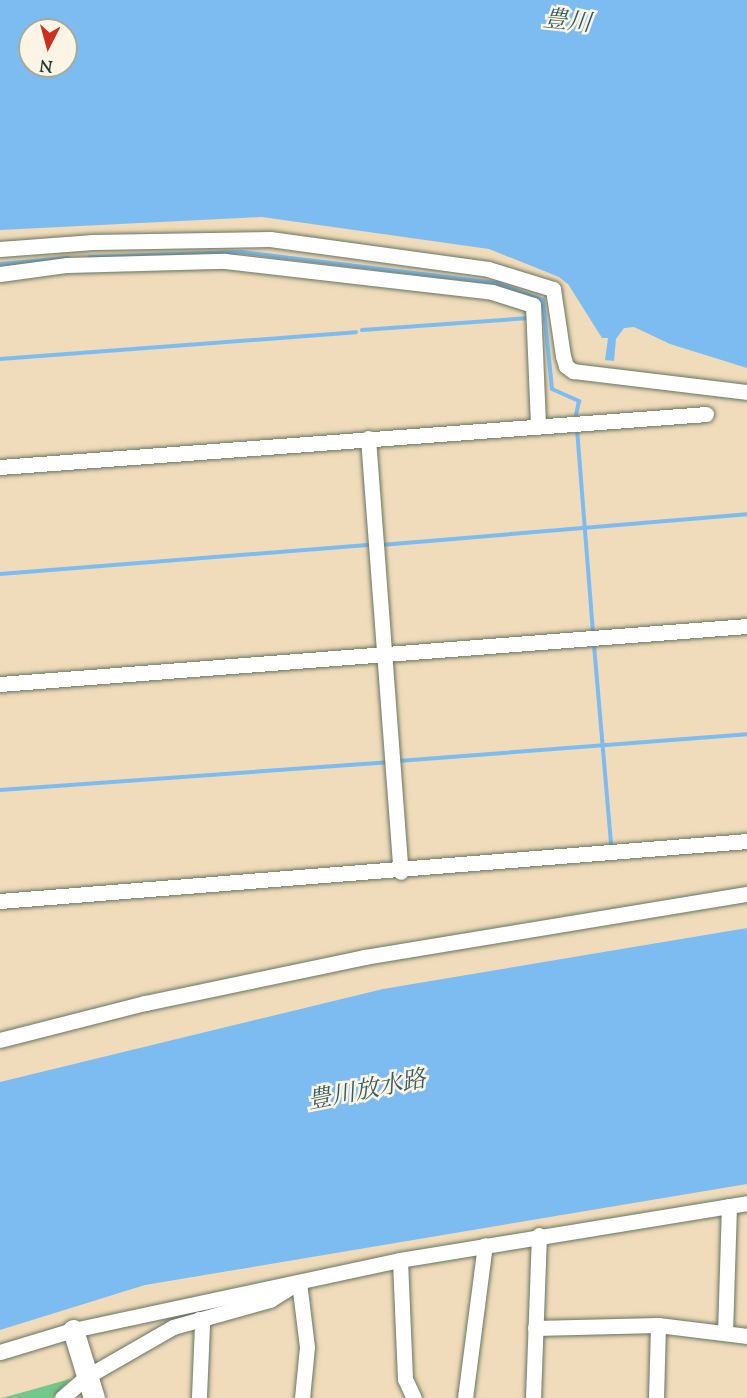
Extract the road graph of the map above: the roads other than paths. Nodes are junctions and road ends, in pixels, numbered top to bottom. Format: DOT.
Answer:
graph roads {
  1 [pos="0,249"];
  2 [pos="0,274"];
  3 [pos="747,392"];
  4 [pos="706,414"];
  5 [pos="538,425"];
  6 [pos="368,438"];
  7 [pos="0,467"];
  8 [pos="747,626"];
  9 [pos="384,655"];
  10 [pos="0,684"];
  11 [pos="747,841"];
  12 [pos="401,872"];
  13 [pos="747,894"];
  14 [pos="0,901"];
  15 [pos="0,1040"];
  16 [pos="747,1203"];
  17 [pos="729,1206"];
  18 [pos="539,1235"];
  19 [pos="485,1245"];
  20 [pos="399,1260"];
  21 [pos="299,1282"];
  22 [pos="199,1319"];
  23 [pos="658,1325"];
  24 [pos="536,1328"];
  25 [pos="73,1330"];
  26 [pos="725,1333"];
  27 [pos="747,1336"];
  28 [pos="0,1352"];
  29 [pos="86,1377"];
  30 [pos="63,1398"];
  31 [pos="94,1398"];
  32 [pos="199,1398"];
  33 [pos="302,1398"];
  34 [pos="414,1398"];
  35 [pos="465,1398"];
  36 [pos="533,1398"];
  37 [pos="656,1398"];
  1 -- 3 [label="street"];
  2 -- 5 [label="street"];
  4 -- 5 [label="street"];
  5 -- 6 [label="street"];
  6 -- 7 [label="street"];
  6 -- 9 [label="street"];
  8 -- 9 [label="street"];
  9 -- 10 [label="street"];
  9 -- 12 [label="street"];
  11 -- 12 [label="street"];
  12 -- 14 [label="street"];
  13 -- 15 [label="street"];
  16 -- 17 [label="street"];
  17 -- 18 [label="street"];
  17 -- 26 [label="street"];
  18 -- 19 [label="street"];
  18 -- 24 [label="street"];
  19 -- 20 [label="street"];
  19 -- 35 [label="street"];
  20 -- 21 [label="street"];
  20 -- 34 [label="street"];
  21 -- 22 [label="street"];
  21 -- 25 [label="street"];
  21 -- 33 [label="street"];
  22 -- 29 [label="street"];
  22 -- 32 [label="street"];
  23 -- 24 [label="street"];
  23 -- 26 [label="street"];
  23 -- 37 [label="street"];
  24 -- 36 [label="street"];
  25 -- 28 [label="street"];
  25 -- 29 [label="street"];
  26 -- 27 [label="street"];
  29 -- 30 [label="street"];
  29 -- 31 [label="street"];
}
